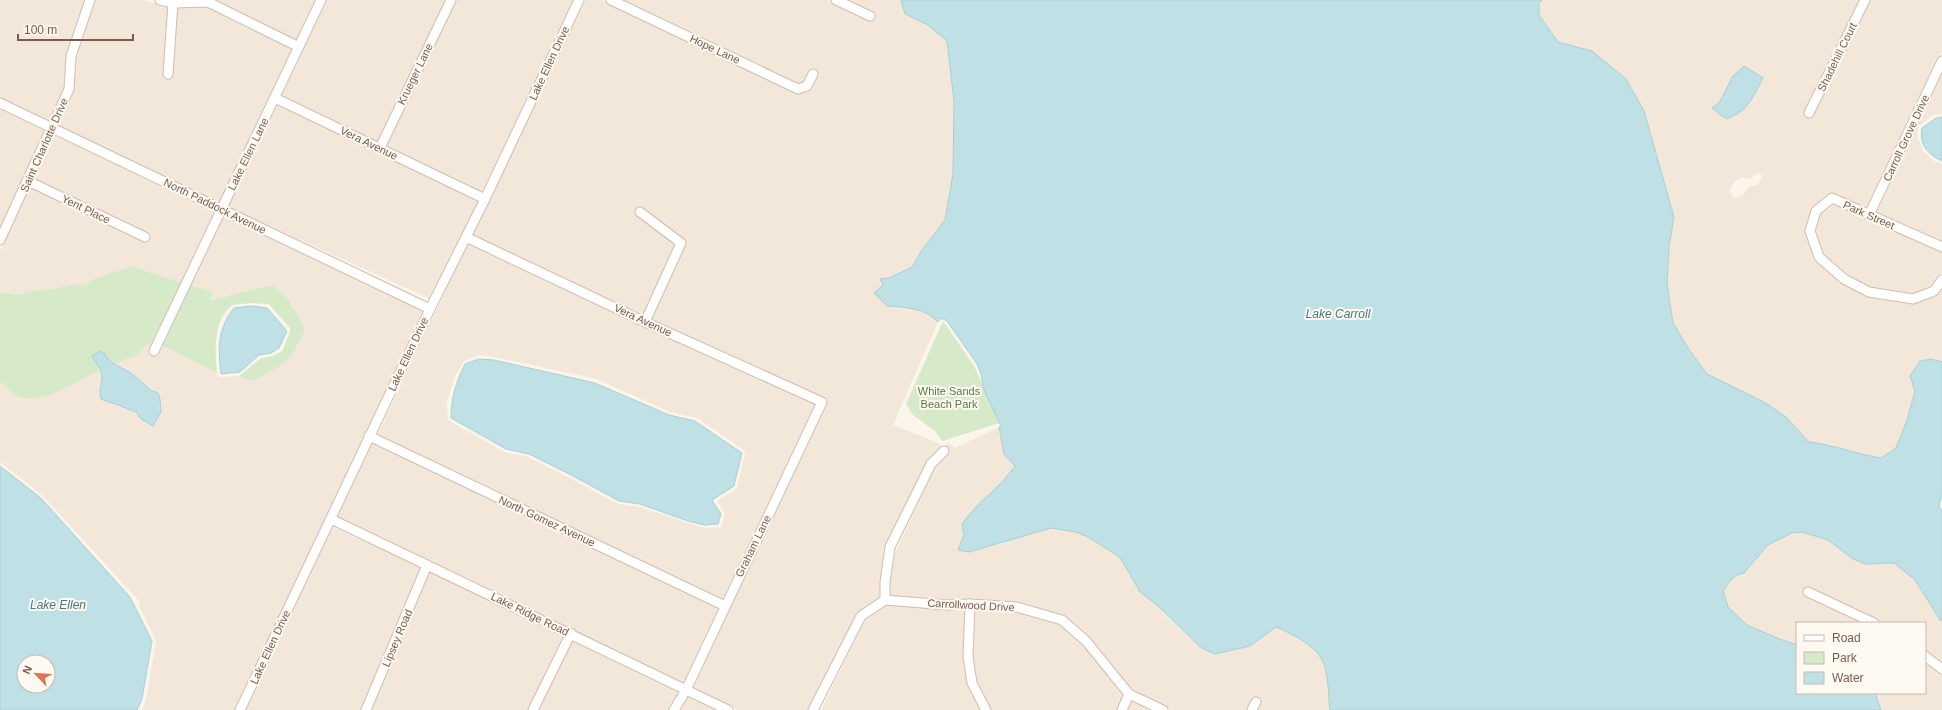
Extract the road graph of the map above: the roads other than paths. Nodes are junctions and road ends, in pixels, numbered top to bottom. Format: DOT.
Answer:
graph roads {
  1 [pos="90,0"];
  2 [pos="160,0"];
  3 [pos="321,0"];
  4 [pos="451,0"];
  5 [pos="579,0"];
  6 [pos="611,0"];
  7 [pos="836,0"];
  8 [pos="1865,0"];
  9 [pos="173,3"];
  10 [pos="870,16"];
  11 [pos="299,47"];
  12 [pos="1942,61"];
  13 [pos="168,74"];
  14 [pos="813,74"];
  15 [pos="275,98"];
  16 [pos="0,103"];
  17 [pos="1809,113"];
  18 [pos="52,128"];
  19 [pos="380,148"];
  20 [pos="28,181"];
  21 [pos="485,199"];
  22 [pos="222,210"];
  23 [pos="640,212"];
  24 [pos="1869,215"];
  25 [pos="145,237"];
  26 [pos="466,237"];
  27 [pos="0,240"];
  28 [pos="1942,247"];
  29 [pos="1942,280"];
  30 [pos="430,309"];
  31 [pos="645,322"];
  32 [pos="154,351"];
  33 [pos="822,402"];
  34 [pos="369,436"];
  35 [pos="944,452"];
  36 [pos="331,518"];
  37 [pos="427,565"];
  38 [pos="1808,592"];
  39 [pos="885,600"];
  40 [pos="970,604"];
  41 [pos="725,606"];
  42 [pos="1872,622"];
  43 [pos="571,633"];
  44 [pos="1926,657"];
  45 [pos="1942,669"];
  46 [pos="686,690"];
  47 [pos="1129,694"];
  48 [pos="240,710"];
  49 [pos="366,710"];
  50 [pos="533,710"];
  51 [pos="674,710"];
  52 [pos="728,710"];
  53 [pos="813,710"];
  54 [pos="986,710"];
  55 [pos="1122,710"];
  56 [pos="1163,710"];
  1 -- 18 [label="street, Saint Charlotte Drive"];
  2 -- 9 [label="street"];
  3 -- 11 [label="street, Lake Ellen Lane"];
  4 -- 19 [label="street, Krueger Lane"];
  5 -- 21 [label="street, Lake Ellen Drive"];
  6 -- 14 [label="street, Hope Lane"];
  7 -- 10 [label="street"];
  8 -- 17 [label="street, Shadehill Court"];
  9 -- 11 [label="street"];
  9 -- 13 [label="street"];
  11 -- 15 [label="street, Lake Ellen Lane"];
  12 -- 24 [label="street, Carroll Grove Drive"];
  15 -- 19 [label="street, Vera Avenue"];
  15 -- 22 [label="street, Lake Ellen Lane"];
  16 -- 18 [label="street, North Paddock Avenue"];
  18 -- 20 [label="street, Saint Charlotte Drive"];
  18 -- 22 [label="street, North Paddock Avenue"];
  19 -- 21 [label="street, Vera Avenue"];
  20 -- 25 [label="street, Yent Place"];
  20 -- 27 [label="street, Saint Charlotte Drive"];
  21 -- 26 [label="street, Lake Ellen Drive"];
  22 -- 30 [label="street, North Paddock Avenue"];
  22 -- 32 [label="street, Lake Ellen Lane"];
  23 -- 31 [label="street"];
  24 -- 28 [label="street, Park Street"];
  24 -- 29 [label="street, Park Street"];
  26 -- 30 [label="street, Lake Ellen Drive"];
  26 -- 31 [label="street, Vera Avenue"];
  30 -- 34 [label="street, Lake Ellen Drive"];
  31 -- 33 [label="street, Vera Avenue"];
  33 -- 41 [label="street, Graham Lane"];
  34 -- 36 [label="street, Lake Ellen Drive"];
  34 -- 41 [label="street, North Gomez Avenue"];
  35 -- 39 [label="street"];
  36 -- 37 [label="street, Lake Ridge Road"];
  36 -- 48 [label="street, Lake Ellen Drive"];
  37 -- 43 [label="street, Lake Ridge Road"];
  37 -- 49 [label="street, Lipsey Road"];
  38 -- 42 [label="street"];
  39 -- 40 [label="street, Carrollwood Drive"];
  39 -- 53 [label="street"];
  40 -- 47 [label="street, Carrollwood Drive"];
  40 -- 54 [label="street"];
  41 -- 46 [label="street, Graham Lane"];
  43 -- 46 [label="street, Lake Ridge Road"];
  43 -- 50 [label="street"];
  44 -- 45 [label="street"];
  46 -- 51 [label="street, Graham Lane"];
  46 -- 52 [label="street, Lake Ridge Road"];
  47 -- 55 [label="street"];
  47 -- 56 [label="street, Carrollwood Drive"];
}
